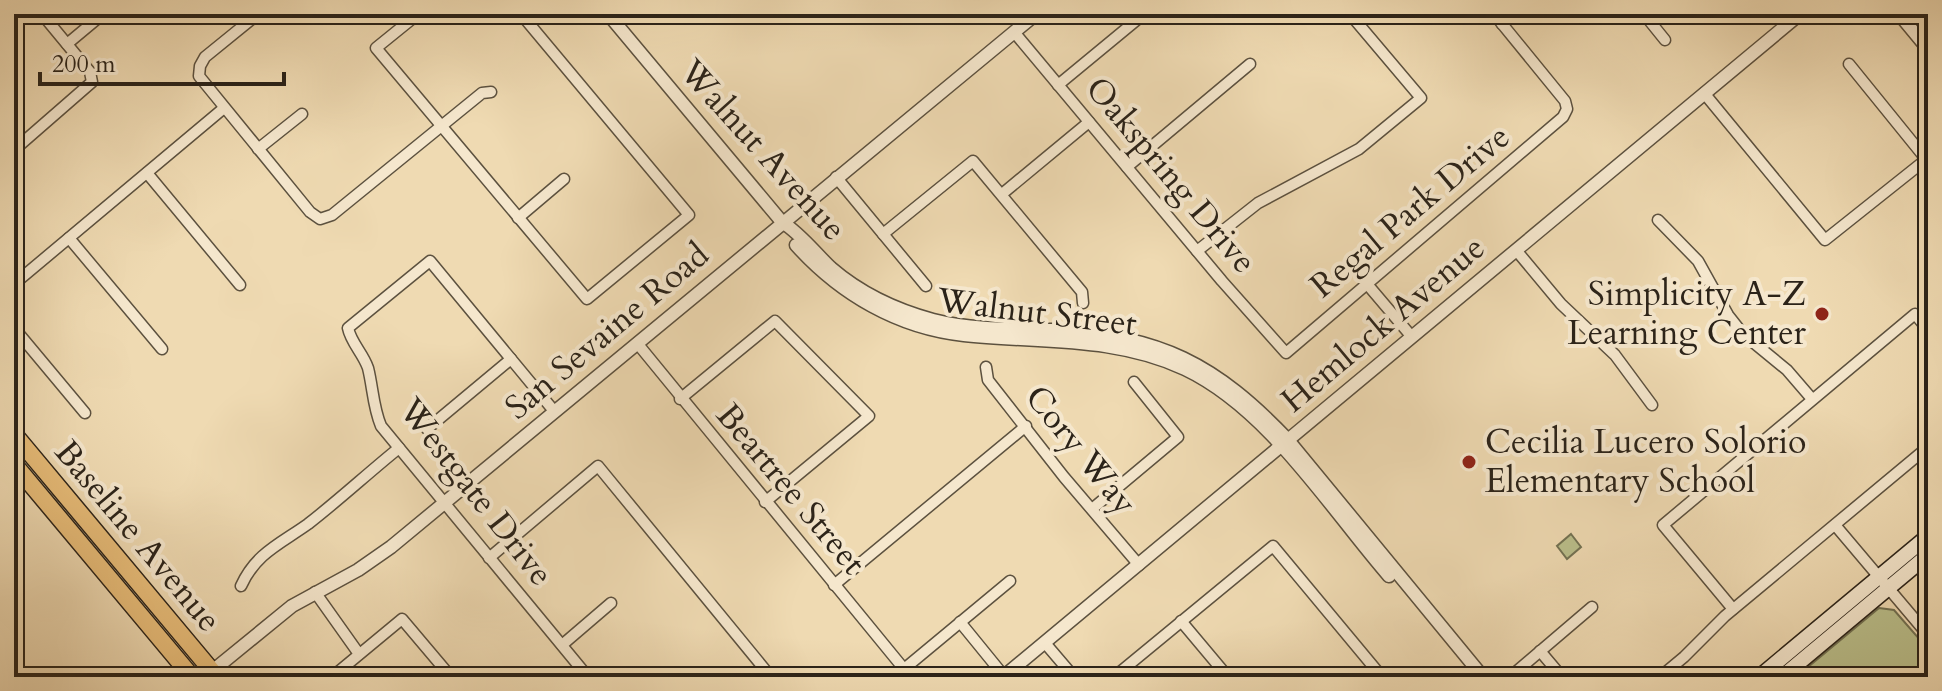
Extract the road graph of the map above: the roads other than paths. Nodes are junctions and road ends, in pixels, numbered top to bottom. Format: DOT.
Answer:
graph roads {
  1 [pos="42,14"];
  2 [pos="103,14"];
  3 [pos="258,14"];
  4 [pos="418,14"];
  5 [pos="521,14"];
  6 [pos="608,14"];
  7 [pos="1036,14"];
  8 [pos="1144,14"];
  9 [pos="1350,14"];
  10 [pos="1494,14"];
  11 [pos="1514,14"];
  12 [pos="1644,14"];
  13 [pos="1800,14"];
  14 [pos="1899,14"];
  15 [pos="1919,14"];
  16 [pos="1502,24"];
  17 [pos="1928,25"];
  18 [pos="1014,32"];
  19 [pos="1665,40"];
  20 [pos="67,44"];
  21 [pos="1928,49"];
  22 [pos="1250,64"];
  23 [pos="1849,64"];
  24 [pos="1058,85"];
  25 [pos="491,92"];
  26 [pos="1704,93"];
  27 [pos="224,108"];
  28 [pos="302,114"];
  29 [pos="1089,122"];
  30 [pos="440,125"];
  31 [pos="258,149"];
  32 [pos="14,150"];
  33 [pos="1927,159"];
  34 [pos="1127,167"];
  35 [pos="147,173"];
  36 [pos="836,177"];
  37 [pos="564,179"];
  38 [pos="1002,194"];
  39 [pos="518,218"];
  40 [pos="1658,220"];
  41 [pos="782,222"];
  42 [pos="883,234"];
  43 [pos="69,238"];
  44 [pos="1516,250"];
  45 [pos="1197,251"];
  46 [pos="15,280"];
  47 [pos="1367,284"];
  48 [pos="240,285"];
  49 [pos="926,286"];
  50 [pos="1083,303"];
  51 [pos="14,328"];
  52 [pos="1928,330"];
  53 [pos="1412,337"];
  54 [pos="637,343"];
  55 [pos="162,349"];
  56 [pos="1286,353"];
  57 [pos="511,359"];
  58 [pos="986,367"];
  59 [pos="1134,382"];
  60 [pos="680,399"];
  61 [pos="1812,399"];
  62 [pos="1652,405"];
  63 [pos="554,411"];
  64 [pos="85,413"];
  65 [pos="1026,426"];
  66 [pos="427,429"];
  67 [pos="14,434"];
  68 [pos="1284,443"];
  69 [pos="1928,447"];
  70 [pos="399,448"];
  71 [pos="14,464"];
  72 [pos="765,502"];
  73 [pos="445,503"];
  74 [pos="1092,509"];
  75 [pos="1835,525"];
  76 [pos="1928,536"];
  77 [pos="1928,555"];
  78 [pos="489,558"];
  79 [pos="1139,565"];
  80 [pos="1010,581"];
  81 [pos="1883,583"];
  82 [pos="834,585"];
  83 [pos="241,586"];
  84 [pos="315,592"];
  85 [pos="611,603"];
  86 [pos="1592,607"];
  87 [pos="1733,609"];
  88 [pos="1181,621"];
  89 [pos="960,622"];
  90 [pos="1928,635"];
  91 [pos="1045,643"];
  92 [pos="562,645"];
  93 [pos="1540,651"];
  94 [pos="359,654"];
  95 [pos="211,675"];
  96 [pos="1004,676"];
  97 [pos="192,677"];
  98 [pos="332,677"];
  99 [pos="451,677"];
  100 [pos="588,677"];
  101 [pos="771,677"];
  102 [pos="1074,677"];
  103 [pos="1114,677"];
  104 [pos="1228,677"];
  105 [pos="1382,677"];
  106 [pos="1473,677"];
  107 [pos="1483,677"];
  108 [pos="1510,677"];
  109 [pos="1562,677"];
  110 [pos="1660,677"];
  111 [pos="1759,677"];
  112 [pos="1782,677"];
  1 -- 20 [label="street"];
  2 -- 20 [label="street"];
  3 -- 27 [label="street"];
  4 -- 30 [label="street"];
  5 -- 39 [label="street"];
  6 -- 41 [label="street, Walnut Avenue"];
  7 -- 18 [label="street, San Sevaine Road"];
  8 -- 24 [label="street"];
  9 -- 45 [label="street"];
  10 -- 16 [label="street"];
  11 -- 16 [label="street"];
  12 -- 19 [label="street"];
  13 -- 26 [label="street, Hemlock Avenue"];
  14 -- 21 [label="street"];
  15 -- 17 [label="street"];
  16 -- 47 [label="street, Regal Park Drive"];
  18 -- 24 [label="street, Oakspring Drive"];
  18 -- 36 [label="street, San Sevaine Road"];
  20 -- 32 [label="street"];
  22 -- 34 [label="street"];
  23 -- 33 [label="street"];
  24 -- 29 [label="street, Oakspring Drive"];
  25 -- 30 [label="street"];
  26 -- 33 [label="street"];
  26 -- 44 [label="street, Hemlock Avenue"];
  27 -- 31 [label="street"];
  27 -- 35 [label="street"];
  28 -- 31 [label="street"];
  29 -- 34 [label="street, Oakspring Drive"];
  29 -- 38 [label="street"];
  30 -- 31 [label="street"];
  30 -- 39 [label="street"];
  34 -- 45 [label="street, Oakspring Drive"];
  35 -- 43 [label="street"];
  35 -- 48 [label="street"];
  36 -- 41 [label="street, San Sevaine Road"];
  36 -- 42 [label="street"];
  37 -- 39 [label="street"];
  38 -- 42 [label="street"];
  38 -- 50 [label="street"];
  40 -- 61 [label="street"];
  41 -- 54 [label="street, San Sevaine Road"];
  41 -- 68 [label="street, Walnut Avenue"];
  42 -- 49 [label="street"];
  43 -- 46 [label="street"];
  43 -- 55 [label="street"];
  44 -- 53 [label="street, Hemlock Avenue"];
  44 -- 62 [label="street"];
  45 -- 56 [label="street, Oakspring Drive"];
  47 -- 53 [label="street"];
  47 -- 56 [label="street, Regal Park Drive"];
  51 -- 64 [label="street"];
  52 -- 61 [label="street"];
  53 -- 68 [label="street, Hemlock Avenue"];
  54 -- 60 [label="street, Beartree Street"];
  54 -- 63 [label="street, San Sevaine Road"];
  57 -- 63 [label="street"];
  57 -- 66 [label="street"];
  57 -- 70 [label="street, Westgate Drive"];
  58 -- 65 [label="street, Cory Way"];
  59 -- 74 [label="street"];
  60 -- 72 [label="street, Beartree Street"];
  60 -- 72 [label="street"];
  61 -- 87 [label="street"];
  63 -- 73 [label="street, San Sevaine Road"];
  65 -- 74 [label="street, Cory Way"];
  65 -- 82 [label="street"];
  67 -- 95 [label="main road, Baseline Avenue"];
  68 -- 79 [label="street, Hemlock Avenue"];
  68 -- 106 [label="street"];
  68 -- 107 [label="street"];
  69 -- 75 [label="street"];
  70 -- 73 [label="street, Westgate Drive"];
  70 -- 83 [label="street"];
  71 -- 97 [label="main road, Baseline Avenue"];
  72 -- 82 [label="street, Beartree Street"];
  73 -- 78 [label="street, Westgate Drive"];
  73 -- 84 [label="street, San Sevaine Road"];
  74 -- 79 [label="street, Cory Way"];
  75 -- 81 [label="street"];
  75 -- 87 [label="street"];
  76 -- 81 [label="main road"];
  77 -- 81 [label="main road"];
  78 -- 92 [label="street, Westgate Drive"];
  78 -- 101 [label="street"];
  79 -- 91 [label="street, Hemlock Avenue"];
  80 -- 89 [label="street"];
  81 -- 90 [label="street"];
  81 -- 111 [label="main road"];
  81 -- 112 [label="main road"];
  82 -- 89 [label="street, Beartree Street"];
  84 -- 94 [label="street"];
  84 -- 95 [label="street, San Sevaine Road"];
  85 -- 92 [label="street"];
  86 -- 93 [label="street"];
  87 -- 110 [label="street"];
  88 -- 103 [label="street"];
  88 -- 104 [label="street"];
  88 -- 105 [label="street"];
  89 -- 96 [label="street"];
  91 -- 96 [label="street, Hemlock Avenue"];
  91 -- 102 [label="street"];
  92 -- 100 [label="street, Westgate Drive"];
  93 -- 108 [label="street"];
  93 -- 109 [label="street"];
  94 -- 98 [label="street"];
  94 -- 99 [label="street"];
}
